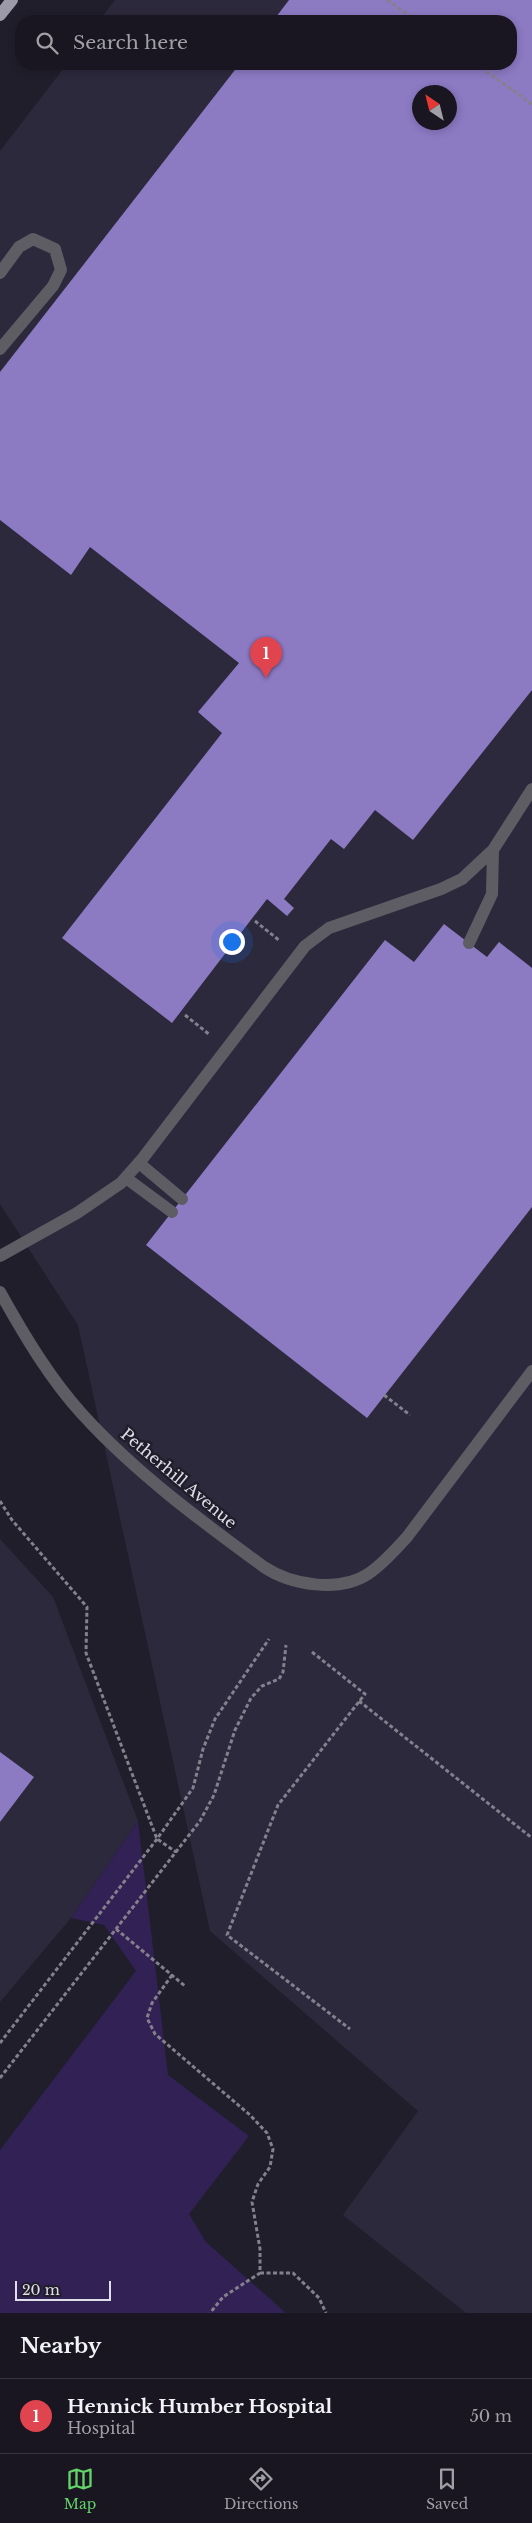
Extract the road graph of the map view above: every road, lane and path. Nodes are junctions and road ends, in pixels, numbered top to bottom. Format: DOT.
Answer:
graph roads {
  1 [pos="12,0"];
  2 [pos="387,0"];
  3 [pos="0,15"];
  4 [pos="408,15"];
  5 [pos="484,70"];
  6 [pos="532,104"];
  7 [pos="0,273"];
  8 [pos="0,349"];
  9 [pos="532,789"];
  10 [pos="493,850"];
  11 [pos="255,921"];
  12 [pos="469,943"];
  13 [pos="298,955"];
  14 [pos="185,1015"];
  15 [pos="227,1048"];
  16 [pos="138,1163"];
  17 [pos="126,1178"];
  18 [pos="182,1198"];
  19 [pos="172,1212"];
  20 [pos="0,1256"];
  21 [pos="0,1292"];
  22 [pos="532,1371"];
  23 [pos="384,1395"];
  24 [pos="410,1415"];
  25 [pos="0,1501"];
  26 [pos="269,1639"];
  27 [pos="286,1645"];
  28 [pos="312,1652"];
  29 [pos="359,1702"];
  30 [pos="532,1838"];
  31 [pos="157,1839"];
  32 [pos="176,1852"];
  33 [pos="116,1929"];
  34 [pos="172,1975"];
  35 [pos="185,1986"];
  36 [pos="350,2029"];
  37 [pos="0,2043"];
  38 [pos="0,2078"];
  39 [pos="260,2273"];
  40 [pos="210,2313"];
  41 [pos="326,2313"];
  1 -- 3 [label="main road"];
  2 -- 4 [label="path"];
  5 -- 6 [label="path"];
  7 -- 8 [label="lane"];
  9 -- 10 [label="lane"];
  10 -- 12 [label="lane"];
  10 -- 13 [label="lane"];
  11 -- 13 [label="path"];
  13 -- 15 [label="lane"];
  14 -- 15 [label="path"];
  15 -- 16 [label="lane"];
  16 -- 17 [label="lane"];
  16 -- 18 [label="lane"];
  17 -- 19 [label="lane"];
  17 -- 20 [label="lane"];
  21 -- 22 [label="lane, Petherhill Avenue"];
  23 -- 24 [label="path"];
  25 -- 31 [label="path"];
  26 -- 31 [label="path"];
  27 -- 32 [label="path"];
  28 -- 29 [label="path"];
  29 -- 30 [label="path"];
  29 -- 36 [label="path"];
  31 -- 32 [label="path"];
  31 -- 37 [label="path"];
  32 -- 33 [label="path"];
  33 -- 34 [label="path"];
  33 -- 38 [label="path"];
  34 -- 35 [label="path"];
  34 -- 39 [label="path"];
  39 -- 40 [label="path"];
  39 -- 41 [label="path"];
}
